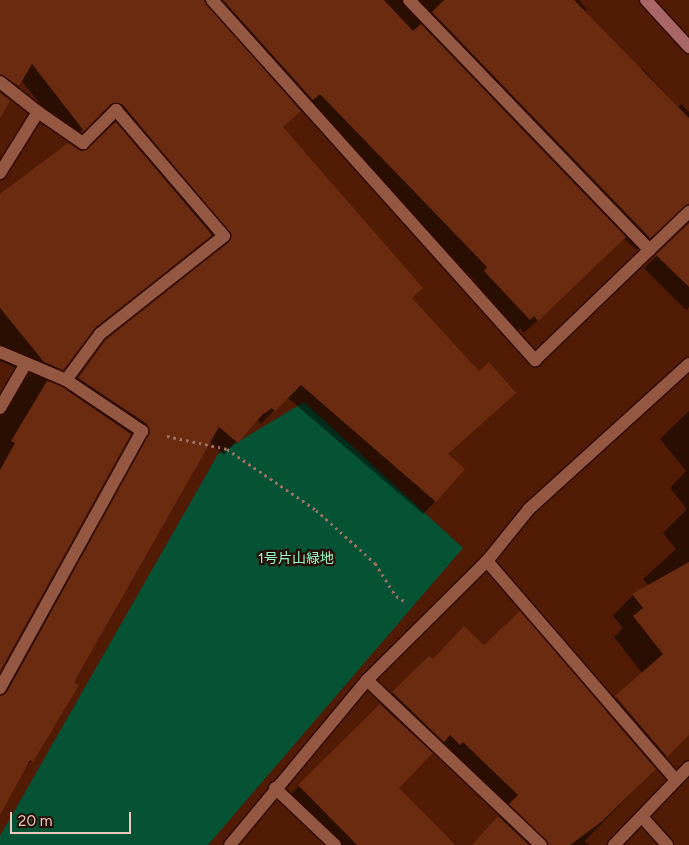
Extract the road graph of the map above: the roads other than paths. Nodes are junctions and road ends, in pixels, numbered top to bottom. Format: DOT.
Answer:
graph roads {
  1 [pos="212,0"];
  2 [pos="409,0"];
  3 [pos="646,0"];
  4 [pos="689,47"];
  5 [pos="0,82"];
  6 [pos="38,112"];
  7 [pos="0,173"];
  8 [pos="689,212"];
  9 [pos="650,250"];
  10 [pos="0,352"];
  11 [pos="689,364"];
  12 [pos="25,365"];
  13 [pos="66,380"];
  14 [pos="0,408"];
  15 [pos="487,561"];
  16 [pos="367,680"];
  17 [pos="0,688"];
  18 [pos="689,767"];
  19 [pos="676,780"];
  20 [pos="275,788"];
  21 [pos="642,818"];
  22 [pos="230,845"];
  23 [pos="335,845"];
  24 [pos="541,845"];
  25 [pos="614,845"];
  26 [pos="667,845"];
  1 -- 9 [label="street"];
  2 -- 9 [label="street"];
  3 -- 4 [label="street"];
  5 -- 6 [label="street"];
  6 -- 7 [label="street"];
  6 -- 13 [label="street"];
  8 -- 9 [label="street"];
  10 -- 12 [label="street"];
  11 -- 15 [label="street"];
  12 -- 13 [label="street"];
  12 -- 14 [label="street"];
  13 -- 17 [label="street"];
  15 -- 16 [label="street"];
  15 -- 19 [label="street"];
  16 -- 20 [label="street"];
  16 -- 24 [label="street"];
  18 -- 19 [label="street"];
  19 -- 21 [label="street"];
  20 -- 22 [label="street"];
  20 -- 23 [label="street"];
  21 -- 25 [label="street"];
  21 -- 26 [label="street"];
}
